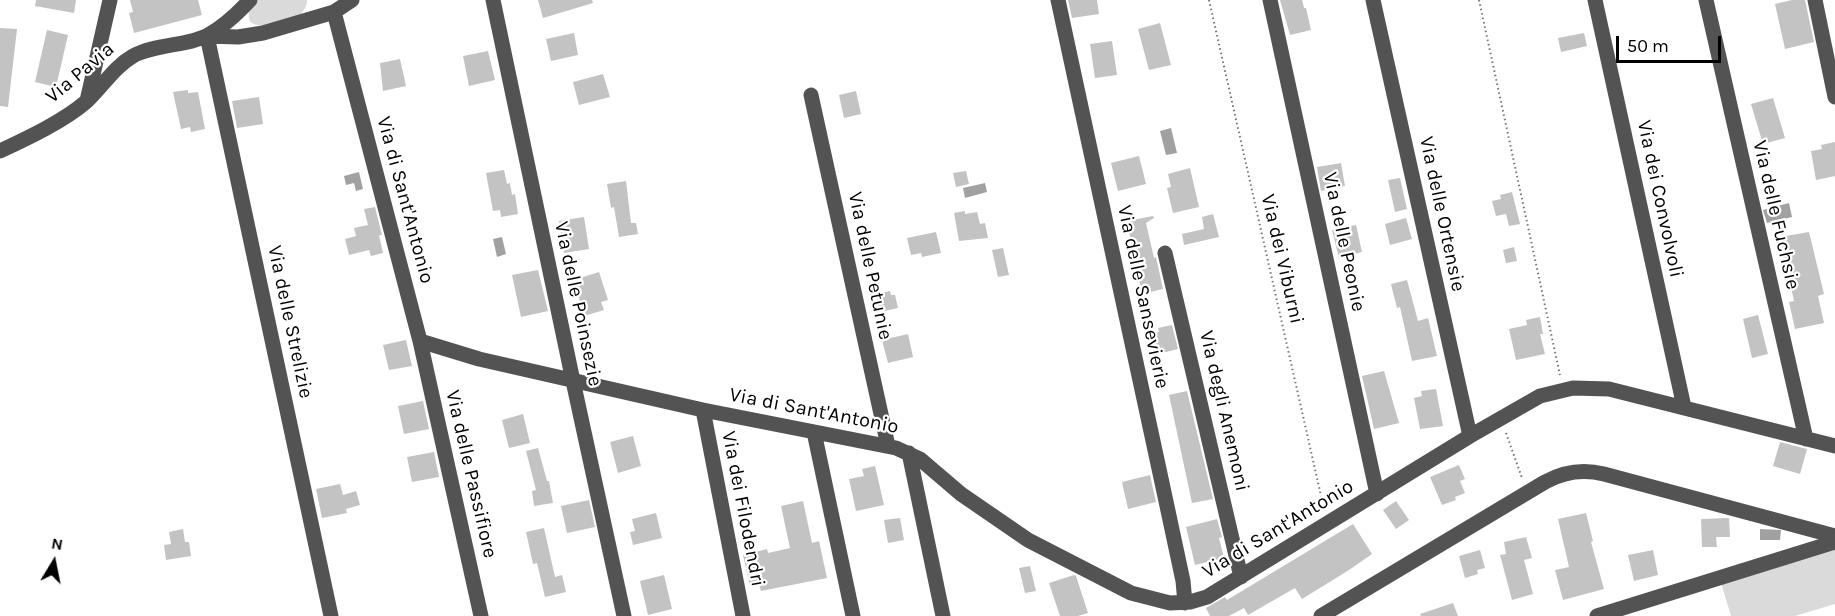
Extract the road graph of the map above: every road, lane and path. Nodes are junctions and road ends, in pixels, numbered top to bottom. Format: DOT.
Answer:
graph roads {
  1 [pos="110,0"];
  2 [pos="250,0"];
  3 [pos="321,0"];
  4 [pos="352,0"];
  5 [pos="493,0"];
  6 [pos="1058,0"];
  7 [pos="1209,0"];
  8 [pos="1270,0"];
  9 [pos="1373,0"];
  10 [pos="1479,0"];
  11 [pos="1596,0"];
  12 [pos="1706,0"];
  13 [pos="1815,0"];
  14 [pos="334,12"];
  15 [pos="207,36"];
  16 [pos="811,95"];
  17 [pos="1835,97"];
  18 [pos="87,101"];
  19 [pos="0,151"];
  20 [pos="1165,253"];
  21 [pos="420,340"];
  22 [pos="573,381"];
  23 [pos="1564,389"];
  24 [pos="1684,407"];
  25 [pos="703,410"];
  26 [pos="1501,419"];
  27 [pos="814,432"];
  28 [pos="1470,436"];
  29 [pos="1806,439"];
  30 [pos="888,446"];
  31 [pos="1835,446"];
  32 [pos="909,453"];
  33 [pos="1527,492"];
  34 [pos="1377,494"];
  35 [pos="1327,524"];
  36 [pos="1835,536"];
  37 [pos="1835,542"];
  38 [pos="1241,577"];
  39 [pos="1185,603"];
  40 [pos="331,616"];
  41 [pos="481,616"];
  42 [pos="624,616"];
  43 [pos="742,616"];
  44 [pos="853,616"];
  45 [pos="943,616"];
  46 [pos="1321,616"];
  47 [pos="1597,616"];
  1 -- 18 [label="street"];
  2 -- 15 [label="street, Via Pavia"];
  3 -- 14 [label="street"];
  4 -- 14 [label="street"];
  5 -- 22 [label="street, Via delle Poinsezie"];
  6 -- 39 [label="street, Via delle Sansevierie"];
  7 -- 35 [label="path, Via dei Viburni"];
  8 -- 34 [label="street, Via delle Peonie"];
  9 -- 28 [label="street, Via delle Ortensie"];
  10 -- 23 [label="path"];
  11 -- 24 [label="street, Via dei Convolvoli"];
  12 -- 29 [label="street, Via delle Fuchsie"];
  13 -- 17 [label="street"];
  14 -- 15 [label="street"];
  14 -- 21 [label="street, Via di Sant'Antonio"];
  15 -- 18 [label="street, Via Pavia"];
  15 -- 40 [label="street, Via delle Strelizie"];
  16 -- 30 [label="street, Via delle Petunie"];
  18 -- 19 [label="street, Via Pavia"];
  20 -- 38 [label="street, Via degli Anemoni"];
  21 -- 22 [label="street, Via di Sant'Antonio"];
  21 -- 41 [label="street, Via delle Passifiore"];
  22 -- 25 [label="street, Via di Sant'Antonio"];
  22 -- 42 [label="street, Via delle Poinsezie"];
  23 -- 24 [label="street, Via di Sant'Antonio"];
  23 -- 26 [label="street, Via di Sant'Antonio"];
  24 -- 29 [label="street, Via di Sant'Antonio"];
  25 -- 27 [label="street, Via di Sant'Antonio"];
  25 -- 43 [label="street, Via dei Filodendri"];
  26 -- 28 [label="street, Via di Sant'Antonio"];
  26 -- 33 [label="path"];
  27 -- 30 [label="street, Via di Sant'Antonio"];
  27 -- 44 [label="street"];
  28 -- 34 [label="street, Via di Sant'Antonio"];
  29 -- 31 [label="street, Via di Sant'Antonio"];
  30 -- 32 [label="street, Via di Sant'Antonio"];
  32 -- 39 [label="street, Via di Sant'Antonio"];
  32 -- 45 [label="street"];
  33 -- 36 [label="street"];
  33 -- 46 [label="street"];
  34 -- 35 [label="street, Via di Sant'Antonio"];
  35 -- 38 [label="street, Via di Sant'Antonio"];
  37 -- 47 [label="street"];
  38 -- 39 [label="street, Via di Sant'Antonio"];
}
